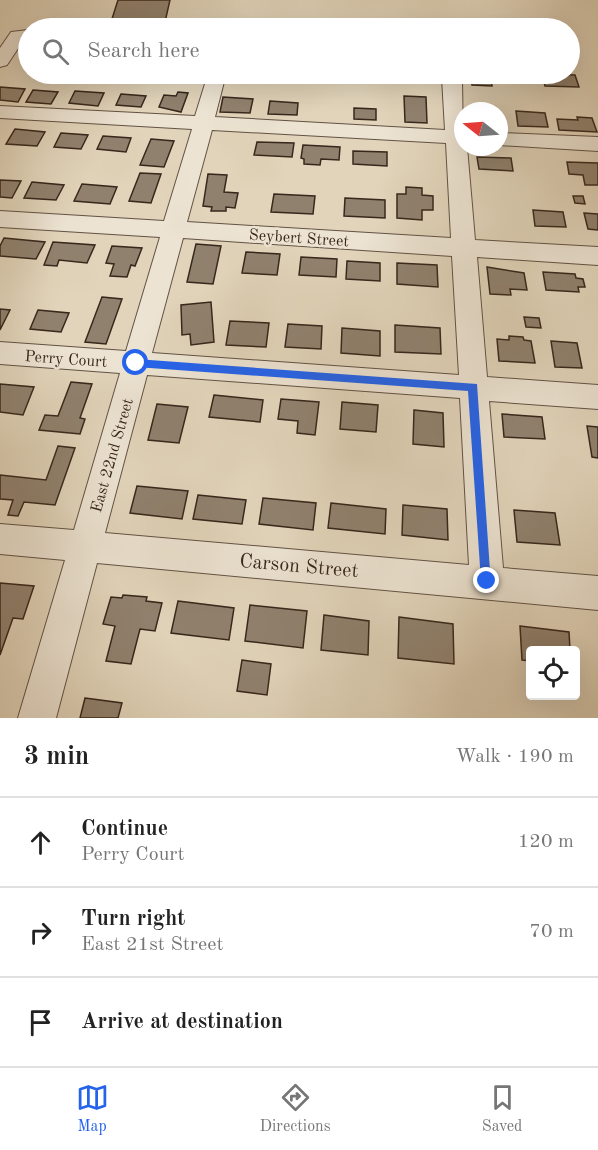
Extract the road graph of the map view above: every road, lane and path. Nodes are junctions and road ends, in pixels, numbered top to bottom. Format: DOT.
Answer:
graph roads {
  1 [pos="18,42"];
  2 [pos="0,61"];
  3 [pos="214,84"];
  4 [pos="453,84"];
  5 [pos="455,102"];
  6 [pos="0,112"];
  7 [pos="203,123"];
  8 [pos="454,137"];
  9 [pos="508,139"];
  10 [pos="598,144"];
  11 [pos="460,156"];
  12 [pos="0,219"];
  13 [pos="174,230"];
  14 [pos="464,248"];
  15 [pos="598,256"];
  16 [pos="0,353"];
  17 [pos="136,363"];
  18 [pos="473,387"];
  19 [pos="598,397"];
  20 [pos="0,539"];
  21 [pos="85,546"];
  22 [pos="487,581"];
  23 [pos="598,593"];
  24 [pos="37,718"];
  1 -- 2 [label="street"];
  3 -- 7 [label="street, East 22nd Street"];
  4 -- 5 [label="street"];
  6 -- 7 [label="street"];
  7 -- 8 [label="street"];
  7 -- 13 [label="street, East 22nd Street"];
  9 -- 10 [label="street"];
  11 -- 14 [label="street"];
  12 -- 13 [label="street, Seybert Street"];
  13 -- 14 [label="street, Seybert Street"];
  13 -- 17 [label="street, East 22nd Street"];
  14 -- 15 [label="street, Seybert Street"];
  14 -- 18 [label="street"];
  16 -- 17 [label="street, Perry Court"];
  17 -- 18 [label="street, Perry Court"];
  17 -- 21 [label="street, East 22nd Street"];
  18 -- 19 [label="street, Perry Court"];
  18 -- 22 [label="street"];
  20 -- 21 [label="street, Carson Street"];
  21 -- 22 [label="street, Carson Street"];
  21 -- 24 [label="street, East 22nd Street"];
  22 -- 23 [label="street, Carson Street"];
}
